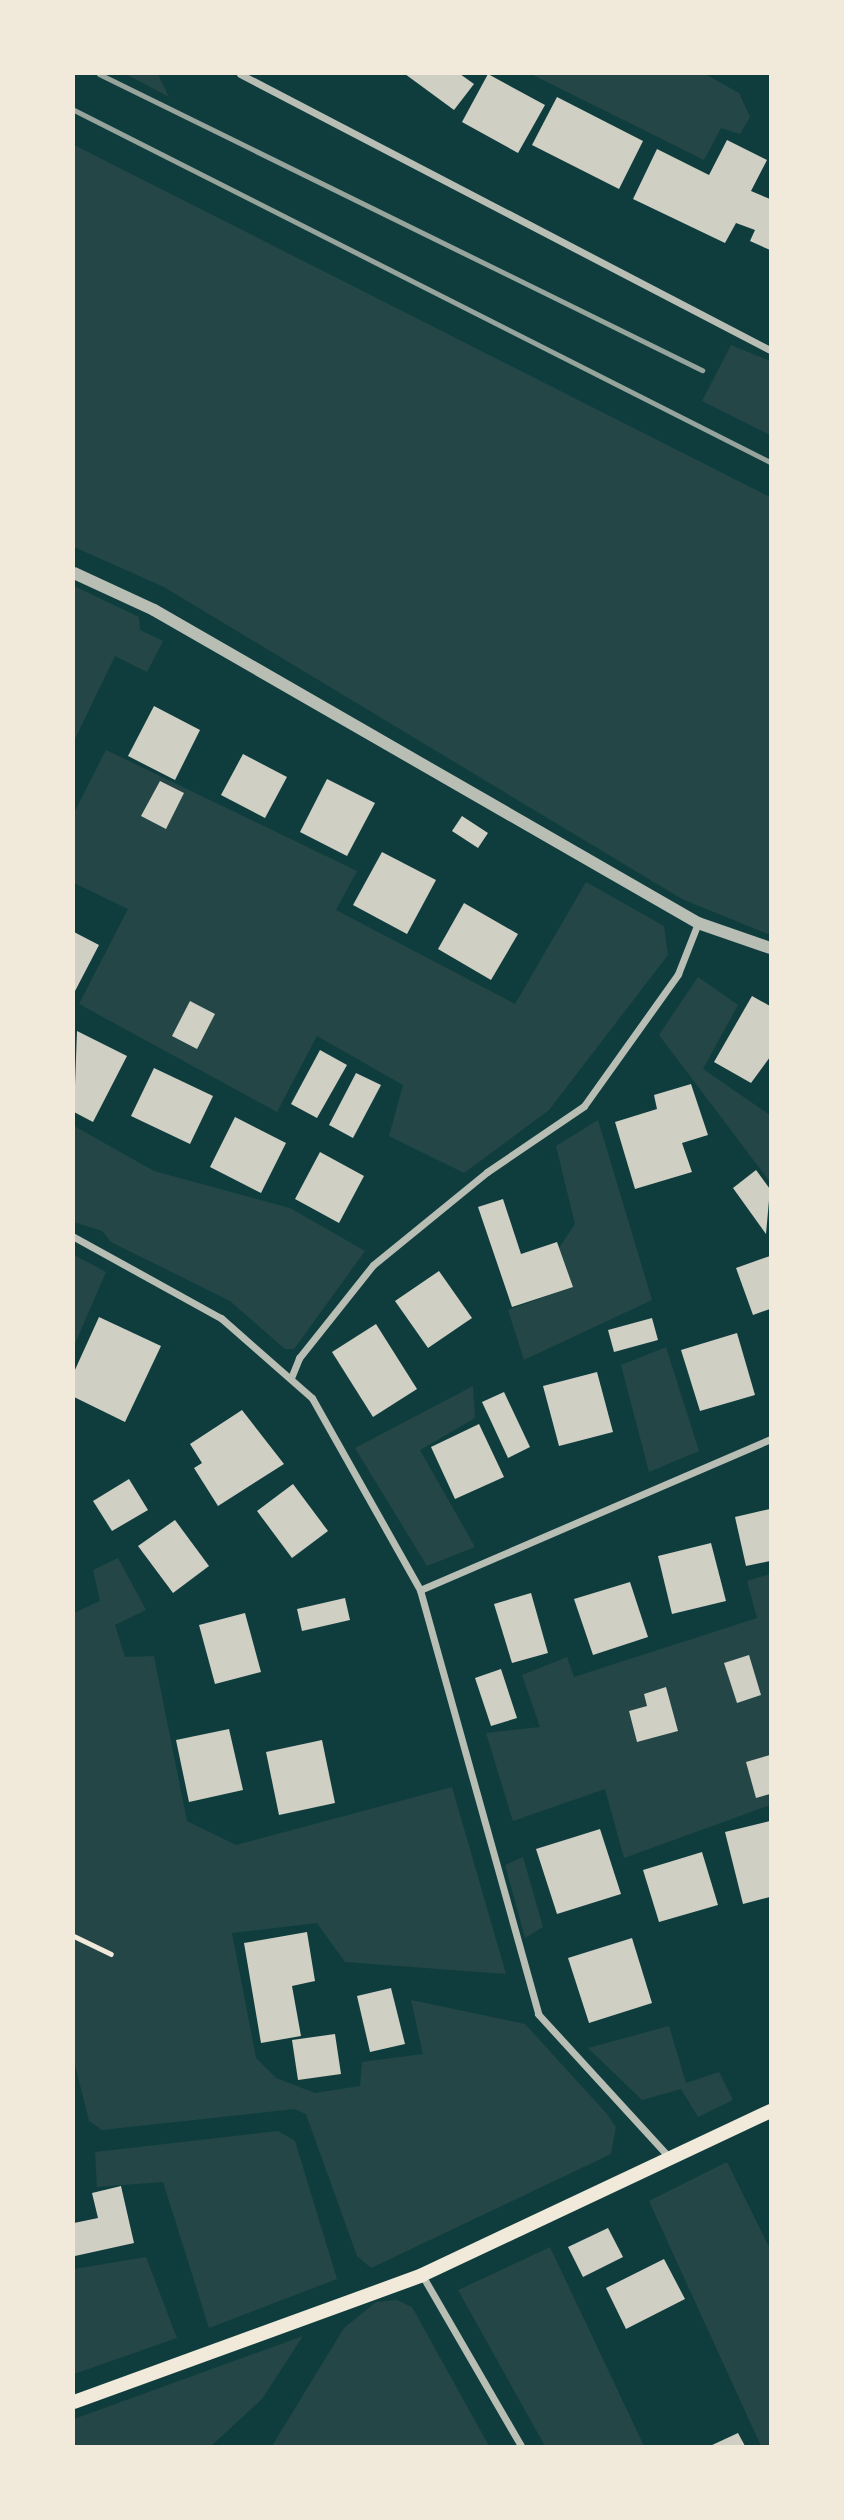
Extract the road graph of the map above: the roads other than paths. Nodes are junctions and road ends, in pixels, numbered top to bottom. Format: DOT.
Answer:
graph roads {
  1 [pos="240,74"];
  2 [pos="771,350"];
  3 [pos="74,573"];
  4 [pos="698,923"];
  5 [pos="771,948"];
  6 [pos="74,1237"];
  7 [pos="290,1378"];
  8 [pos="771,1439"];
  9 [pos="420,1590"];
  10 [pos="771,2111"];
  11 [pos="670,2158"];
  12 [pos="422,2275"];
  13 [pos="74,2402"];
  14 [pos="521,2446"];
  1 -- 2 [label="street"];
  3 -- 4 [label="street"];
  4 -- 5 [label="street"];
  4 -- 7 [label="street"];
  6 -- 7 [label="street"];
  7 -- 9 [label="street"];
  8 -- 9 [label="street"];
  9 -- 11 [label="street"];
  10 -- 11 [label="main road"];
  11 -- 12 [label="main road"];
  12 -- 13 [label="main road"];
  12 -- 14 [label="street"];
}
